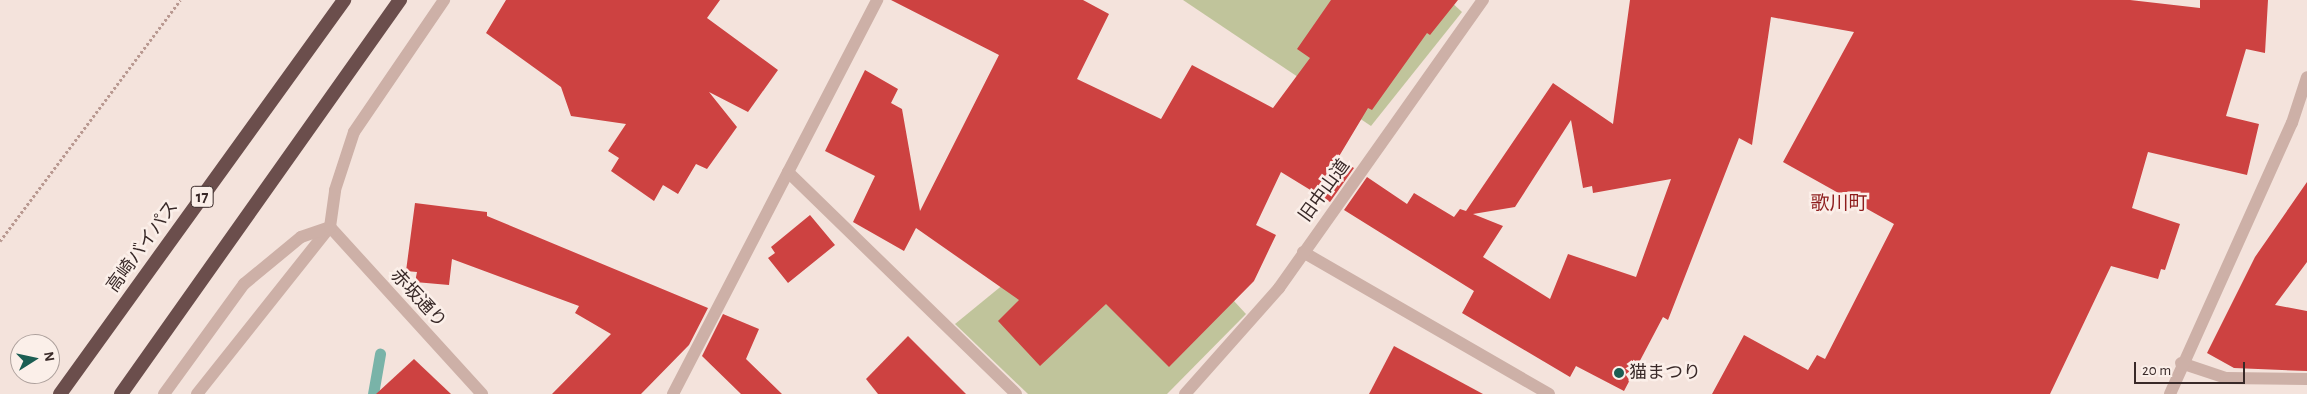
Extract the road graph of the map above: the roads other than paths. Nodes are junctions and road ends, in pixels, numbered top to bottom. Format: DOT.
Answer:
graph roads {
  1 [pos="344,0"];
  2 [pos="400,0"];
  3 [pos="444,0"];
  4 [pos="877,0"];
  5 [pos="1483,0"];
  6 [pos="2307,77"];
  7 [pos="788,172"];
  8 [pos="330,227"];
  9 [pos="1303,252"];
  10 [pos="2181,363"];
  11 [pos="2307,379"];
  12 [pos="60,394"];
  13 [pos="121,394"];
  14 [pos="164,394"];
  15 [pos="197,394"];
  16 [pos="482,394"];
  17 [pos="673,394"];
  18 [pos="1016,394"];
  19 [pos="1185,394"];
  20 [pos="1549,394"];
  21 [pos="2170,394"];
  1 -- 12 [label="highway, 高崎バイパス / 17"];
  2 -- 13 [label="highway"];
  3 -- 8 [label="street"];
  4 -- 7 [label="street"];
  5 -- 9 [label="street, 旧中山道"];
  6 -- 10 [label="street"];
  7 -- 17 [label="street"];
  7 -- 18 [label="street"];
  8 -- 14 [label="street"];
  8 -- 15 [label="street"];
  8 -- 16 [label="street, 赤坂通り"];
  9 -- 19 [label="street, 旧中山道"];
  9 -- 20 [label="street"];
  10 -- 11 [label="street"];
  10 -- 21 [label="street"];
}
